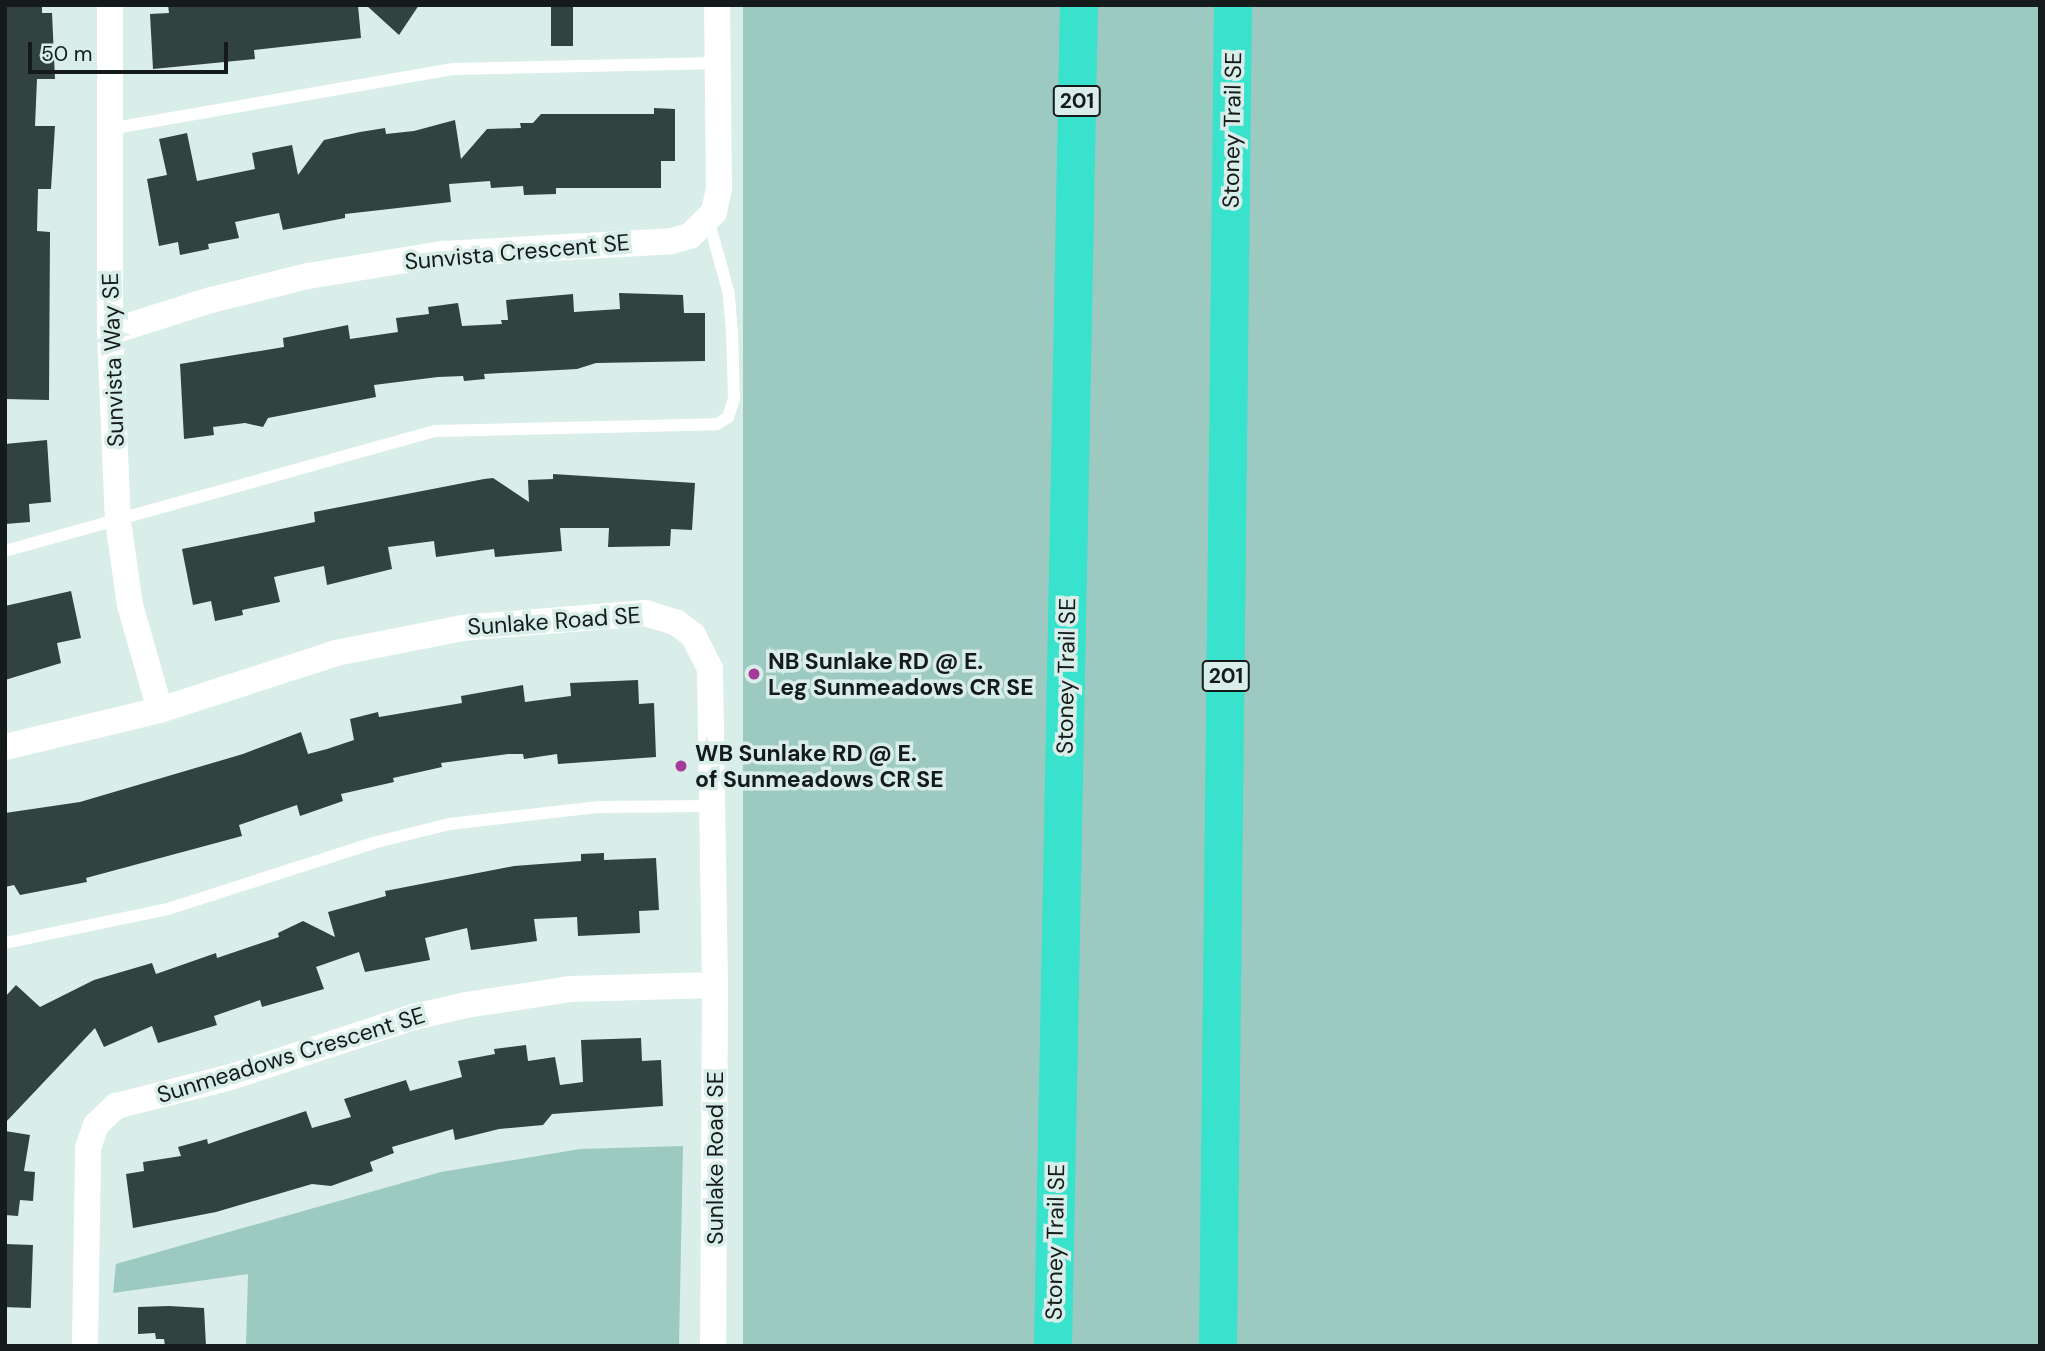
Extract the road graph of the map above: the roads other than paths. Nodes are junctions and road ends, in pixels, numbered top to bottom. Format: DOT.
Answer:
graph roads {
  1 [pos="110,5"];
  2 [pos="717,5"];
  3 [pos="1073,5"];
  4 [pos="1079,5"];
  5 [pos="1234,5"];
  6 [pos="718,63"];
  7 [pos="108,130"];
  8 [pos="1076,197"];
  9 [pos="708,219"];
  10 [pos="110,332"];
  11 [pos="118,521"];
  12 [pos="5,551"];
  13 [pos="160,710"];
  14 [pos="5,747"];
  15 [pos="713,806"];
  16 [pos="5,943"];
  17 [pos="715,985"];
  18 [pos="85,1346"];
  19 [pos="713,1346"];
  20 [pos="1053,1346"];
  21 [pos="1219,1346"];
  1 -- 7 [label="street, Sunvista Way SE"];
  2 -- 6 [label="street"];
  3 -- 8 [label="highway"];
  4 -- 8 [label="highway, Stoney Trail SE / 201"];
  5 -- 21 [label="highway, Stoney Trail SE / 201"];
  6 -- 7 [label="lane"];
  6 -- 9 [label="street"];
  7 -- 10 [label="street, Sunvista Way SE"];
  8 -- 20 [label="highway, Stoney Trail SE / 201"];
  9 -- 10 [label="street, Sunvista Crescent SE"];
  9 -- 11 [label="lane"];
  10 -- 11 [label="street, Sunvista Way SE"];
  11 -- 12 [label="lane"];
  11 -- 13 [label="street, Sunvista Way SE"];
  13 -- 14 [label="street, Sunlake Road SE"];
  13 -- 15 [label="street, Sunlake Road SE"];
  15 -- 16 [label="lane"];
  15 -- 17 [label="street, Sunlake Road SE"];
  17 -- 18 [label="street, Sunmeadows Crescent SE"];
  17 -- 19 [label="street, Sunlake Road SE"];
}
